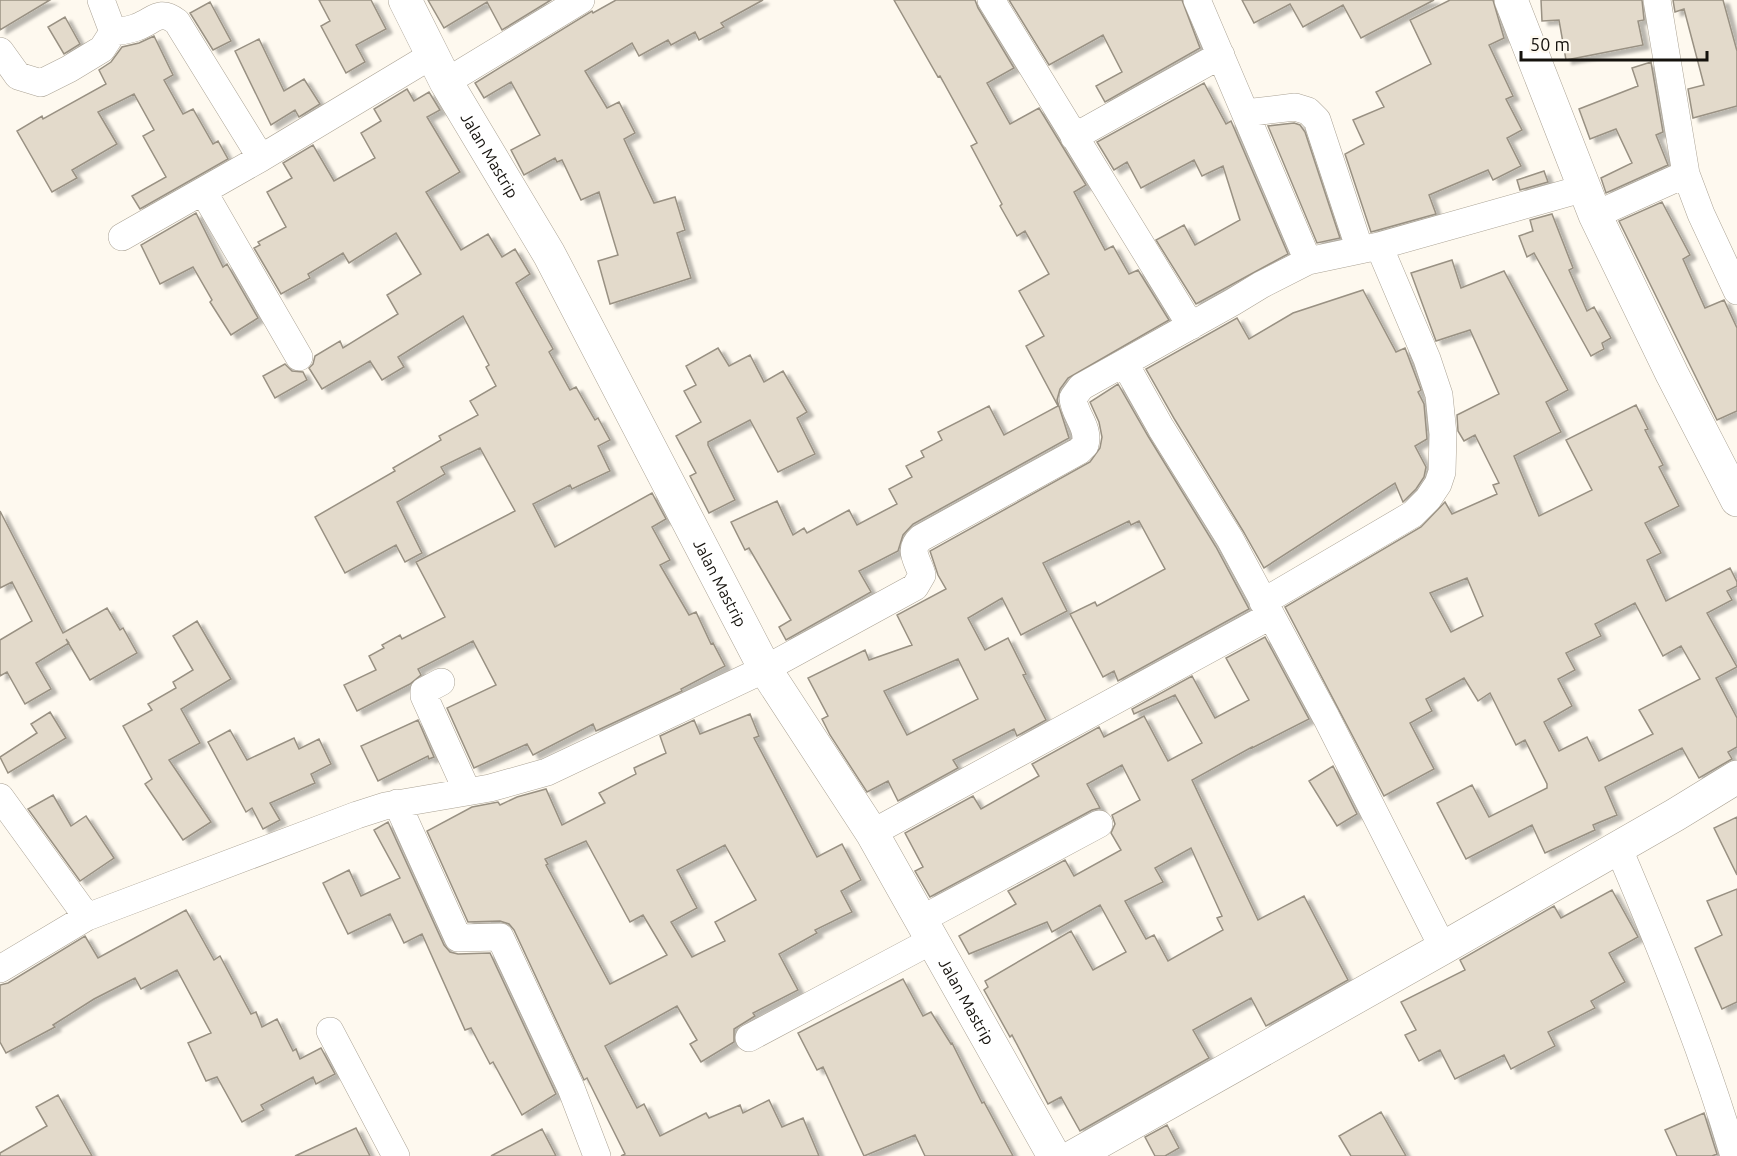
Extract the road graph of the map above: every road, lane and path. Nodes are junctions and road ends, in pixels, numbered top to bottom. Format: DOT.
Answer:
graph roads {
  1 [pos="101,0"];
  2 [pos="405,0"];
  3 [pos="581,0"];
  4 [pos="991,0"];
  5 [pos="1197,0"];
  6 [pos="1511,0"];
  7 [pos="1657,0"];
  8 [pos="113,32"];
  9 [pos="0,51"];
  10 [pos="1221,55"];
  11 [pos="440,68"];
  12 [pos="1245,113"];
  13 [pos="1074,137"];
  14 [pos="261,158"];
  15 [pos="1686,174"];
  16 [pos="203,191"];
  17 [pos="1590,202"];
  18 [pos="122,237"];
  19 [pos="1369,248"];
  20 [pos="1308,261"];
  21 [pos="1737,291"];
  22 [pos="1191,326"];
  23 [pos="299,357"];
  24 [pos="1125,364"];
  25 [pos="1737,500"];
  26 [pos="1267,609"];
  27 [pos="765,669"];
  28 [pos="441,682"];
  29 [pos="1737,777"];
  30 [pos="467,791"];
  31 [pos="0,797"];
  32 [pos="397,803"];
  33 [pos="1099,824"];
  34 [pos="872,833"];
  35 [pos="1618,847"];
  36 [pos="87,917"];
  37 [pos="928,929"];
  38 [pos="1443,948"];
  39 [pos="0,969"];
  40 [pos="330,1031"];
  41 [pos="749,1038"];
  42 [pos="396,1156"];
  43 [pos="597,1156"];
  44 [pos="1054,1156"];
  45 [pos="1074,1156"];
  46 [pos="1734,1156"];
  1 -- 8 [label="street"];
  2 -- 11 [label="street, Jalan Mastrip"];
  3 -- 11 [label="street"];
  4 -- 13 [label="street"];
  5 -- 10 [label="street"];
  6 -- 17 [label="street"];
  7 -- 15 [label="street"];
  8 -- 9 [label="street"];
  8 -- 14 [label="street"];
  10 -- 12 [label="street"];
  10 -- 13 [label="street"];
  11 -- 14 [label="street"];
  11 -- 27 [label="street, Jalan Mastrip"];
  12 -- 19 [label="street"];
  12 -- 20 [label="street"];
  13 -- 22 [label="street"];
  14 -- 16 [label="street"];
  15 -- 17 [label="street"];
  15 -- 21 [label="street"];
  16 -- 18 [label="street"];
  16 -- 23 [label="street"];
  17 -- 19 [label="street"];
  17 -- 25 [label="street"];
  19 -- 20 [label="street"];
  19 -- 26 [label="street"];
  20 -- 22 [label="street"];
  22 -- 24 [label="street"];
  24 -- 26 [label="street"];
  24 -- 27 [label="street"];
  26 -- 34 [label="street"];
  26 -- 38 [label="street"];
  27 -- 30 [label="street"];
  27 -- 34 [label="street, Jalan Mastrip"];
  28 -- 30 [label="street"];
  29 -- 35 [label="street"];
  30 -- 32 [label="street"];
  31 -- 36 [label="street"];
  32 -- 36 [label="street"];
  32 -- 43 [label="street"];
  33 -- 37 [label="street"];
  34 -- 37 [label="street, Jalan Mastrip"];
  35 -- 38 [label="street"];
  35 -- 46 [label="street"];
  36 -- 39 [label="street"];
  37 -- 41 [label="street"];
  37 -- 44 [label="street, Jalan Mastrip"];
  38 -- 45 [label="street"];
  40 -- 42 [label="street"];
}
